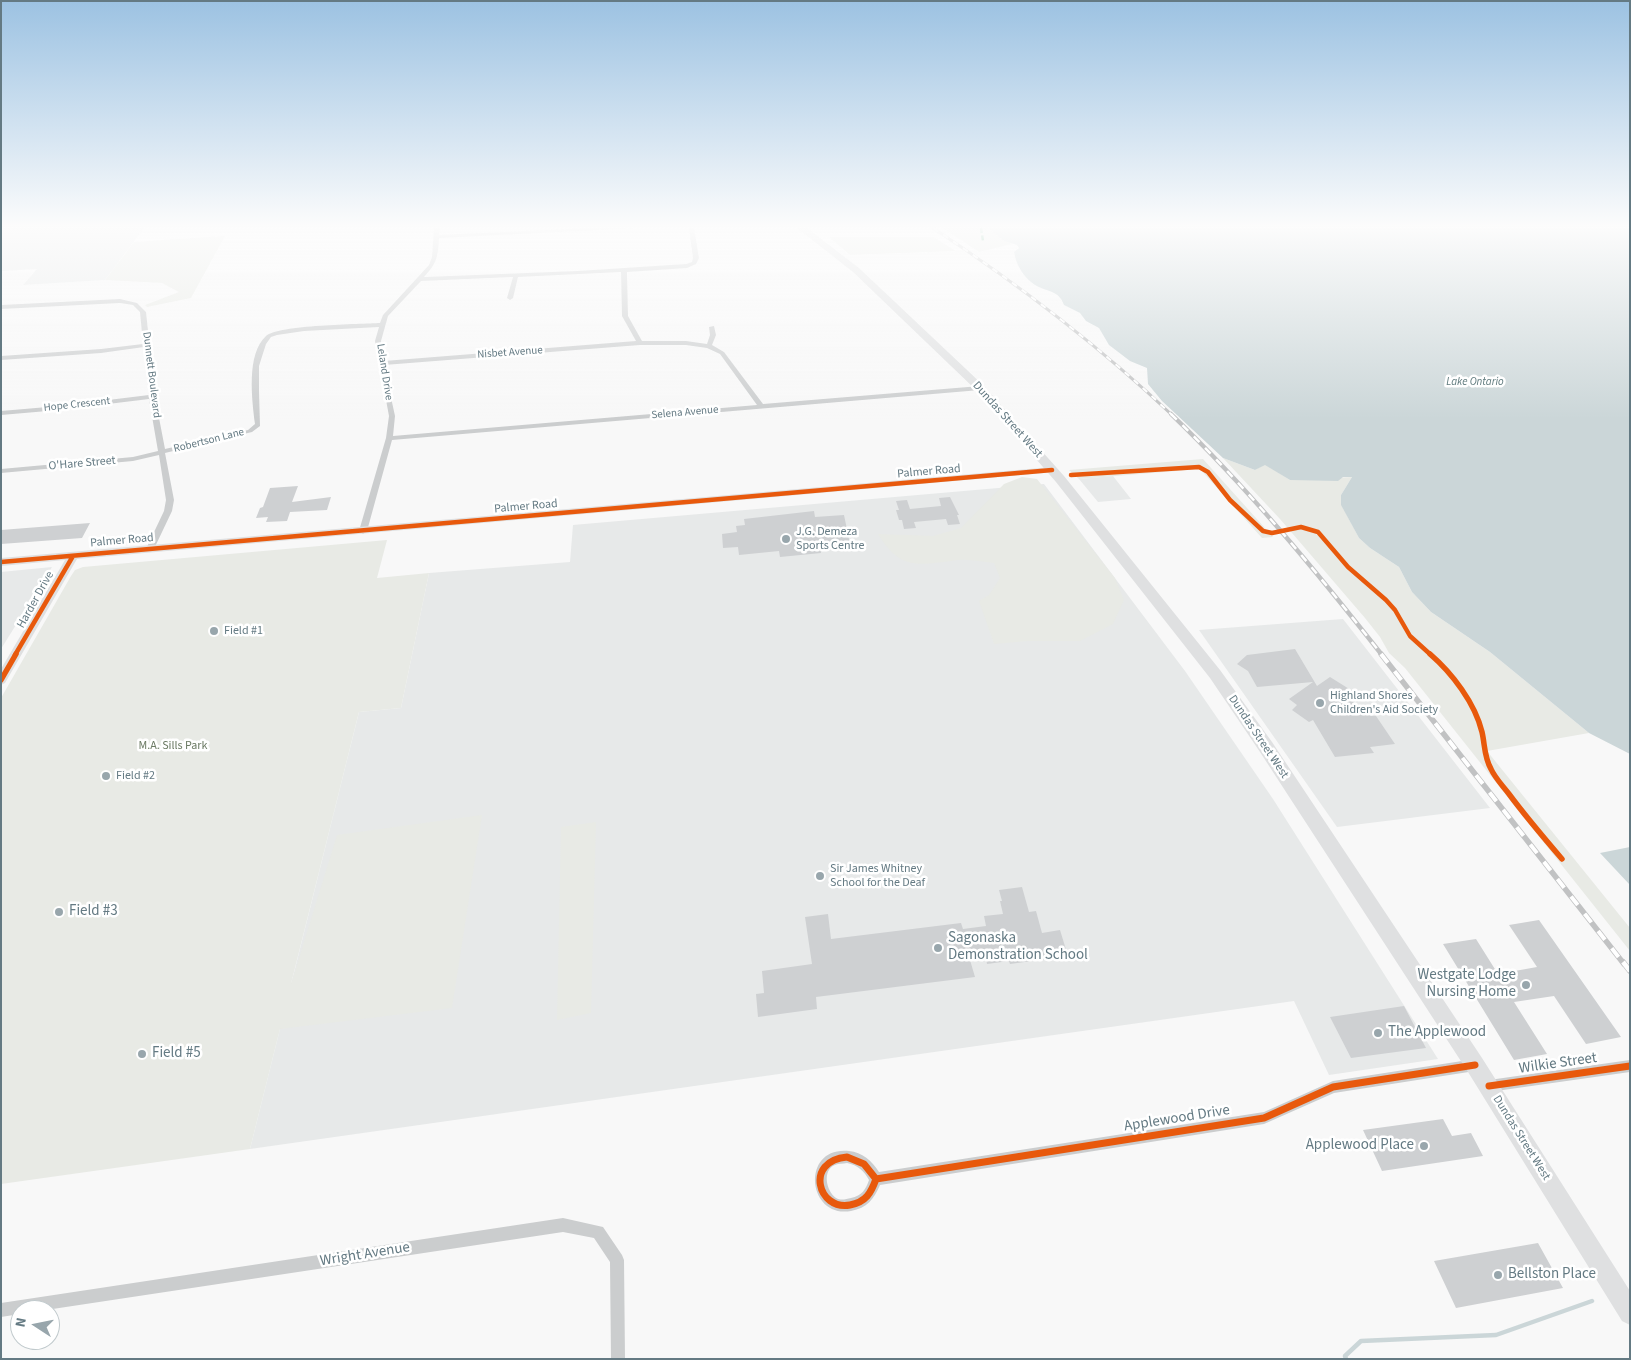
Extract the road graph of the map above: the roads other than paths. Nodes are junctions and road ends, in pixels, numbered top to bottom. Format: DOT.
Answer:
graph roads {
  1 [pos="409,291"];
  2 [pos="512,291"];
  3 [pos="624,291"];
  4 [pos="879,291"];
  5 [pos="510,298"];
  6 [pos="1,306"];
  7 [pos="382,325"];
  8 [pos="712,327"];
  9 [pos="640,343"];
  10 [pos="146,345"];
  11 [pos="709,346"];
  12 [pos="1,358"];
  13 [pos="381,363"];
  14 [pos="980,388"];
  15 [pos="152,396"];
  16 [pos="762,406"];
  17 [pos="1,413"];
  18 [pos="389,438"];
  19 [pos="161,453"];
  20 [pos="1052,470"];
  21 [pos="1,471"];
  22 [pos="364,531"];
  23 [pos="150,549"];
  24 [pos="73,556"];
  25 [pos="1,562"];
  26 [pos="1,680"];
  27 [pos="1475,1064"];
  28 [pos="1630,1066"];
  29 [pos="1489,1086"];
  30 [pos="876,1179"];
  31 [pos="1,1310"];
  32 [pos="1630,1313"];
  33 [pos="618,1359"];
  1 -- 7 [label="street, Leland Drive"];
  2 -- 5 [label="street"];
  3 -- 9 [label="street"];
  4 -- 14 [label="main road, Dundas Street West"];
  6 -- 10 [label="street, Dunnett Boulevard"];
  7 -- 13 [label="street, Leland Drive"];
  7 -- 19 [label="street, Robertson Lane"];
  8 -- 11 [label="street"];
  9 -- 11 [label="street, Nisbet Avenue"];
  9 -- 13 [label="street, Nisbet Avenue"];
  10 -- 12 [label="street"];
  10 -- 15 [label="street, Dunnett Boulevard"];
  11 -- 16 [label="street"];
  13 -- 18 [label="street, Leland Drive"];
  14 -- 16 [label="street, Selena Avenue"];
  14 -- 20 [label="main road, Dundas Street West"];
  15 -- 17 [label="street, Hope Crescent"];
  15 -- 19 [label="street, Dunnett Boulevard"];
  16 -- 18 [label="street, Selena Avenue"];
  18 -- 22 [label="street, Leland Drive"];
  19 -- 21 [label="street, O'Hare Street"];
  19 -- 23 [label="street, Dunnett Boulevard"];
  20 -- 22 [label="street, Palmer Road"];
  20 -- 27 [label="main road, Dundas Street West"];
  22 -- 23 [label="street, Palmer Road"];
  23 -- 24 [label="street, Palmer Road"];
  24 -- 25 [label="street, Palmer Road"];
  24 -- 26 [label="street, Harder Drive"];
  27 -- 29 [label="main road, Dundas Street West"];
  27 -- 30 [label="street, Applewood Drive"];
  28 -- 29 [label="street, Wilkie Street"];
  29 -- 32 [label="main road, Dundas Street West"];
  30 -- 30 [label="street"];
  31 -- 33 [label="street, Wright Avenue"];
}
